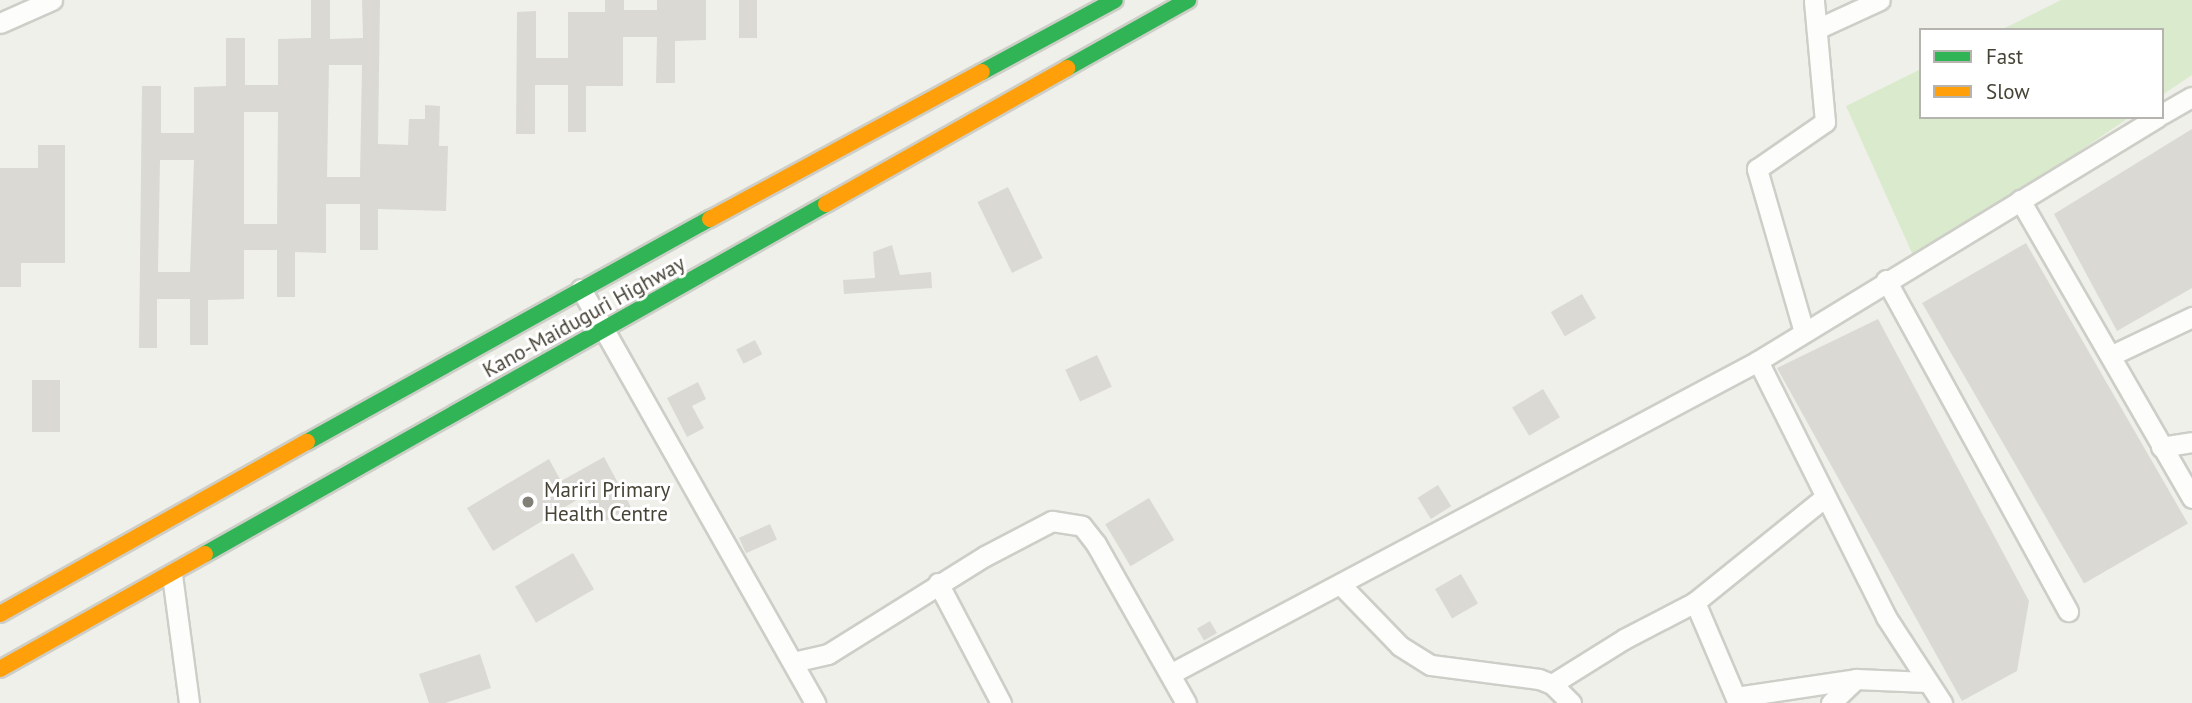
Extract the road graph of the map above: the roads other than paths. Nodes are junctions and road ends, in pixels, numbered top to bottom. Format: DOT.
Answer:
graph roads {
  1 [pos="52,0"];
  2 [pos="1188,0"];
  3 [pos="1814,0"];
  4 [pos="1880,0"];
  5 [pos="1108,2"];
  6 [pos="0,23"];
  7 [pos="1817,29"];
  8 [pos="2192,97"];
  9 [pos="2164,113"];
  10 [pos="2154,119"];
  11 [pos="2020,200"];
  12 [pos="1886,279"];
  13 [pos="581,289"];
  14 [pos="2192,317"];
  15 [pos="603,331"];
  16 [pos="1804,332"];
  17 [pos="2112,355"];
  18 [pos="1758,361"];
  19 [pos="2192,442"];
  20 [pos="2161,447"];
  21 [pos="1825,497"];
  22 [pos="2192,498"];
  23 [pos="172,575"];
  24 [pos="938,583"];
  25 [pos="1340,584"];
  26 [pos="1695,602"];
  27 [pos="2068,611"];
  28 [pos="0,614"];
  29 [pos="793,662"];
  30 [pos="0,669"];
  31 [pos="1170,674"];
  32 [pos="1856,679"];
  33 [pos="1927,682"];
  34 [pos="1552,684"];
  35 [pos="1737,700"];
  36 [pos="1569,702"];
  37 [pos="189,703"];
  38 [pos="816,703"];
  39 [pos="1001,703"];
  40 [pos="1186,703"];
  41 [pos="1831,703"];
  42 [pos="1941,703"];
  1 -- 6 [label="street"];
  2 -- 15 [label="highway, Kano-Maiduguri Highway"];
  3 -- 7 [label="street"];
  4 -- 7 [label="street"];
  5 -- 13 [label="highway, Kano-Maiduguri Highway"];
  7 -- 16 [label="street"];
  8 -- 9 [label="street"];
  10 -- 11 [label="street"];
  11 -- 12 [label="street"];
  11 -- 17 [label="street"];
  12 -- 16 [label="street"];
  12 -- 27 [label="street"];
  13 -- 15 [label="street"];
  13 -- 28 [label="highway, Kano-Maiduguri Highway"];
  14 -- 17 [label="street"];
  15 -- 23 [label="highway, Kano-Maiduguri Highway"];
  15 -- 29 [label="street"];
  16 -- 18 [label="street"];
  17 -- 20 [label="street"];
  18 -- 21 [label="street"];
  18 -- 25 [label="street"];
  19 -- 20 [label="street"];
  20 -- 22 [label="street"];
  21 -- 26 [label="street"];
  21 -- 33 [label="street"];
  23 -- 30 [label="highway, Kano-Maiduguri Highway"];
  23 -- 37 [label="street"];
  24 -- 29 [label="street"];
  24 -- 31 [label="street"];
  24 -- 39 [label="street"];
  25 -- 31 [label="street"];
  25 -- 34 [label="street"];
  26 -- 34 [label="street"];
  26 -- 35 [label="street"];
  29 -- 38 [label="street"];
  31 -- 40 [label="street"];
  32 -- 33 [label="street"];
  32 -- 35 [label="street"];
  32 -- 41 [label="street"];
  33 -- 42 [label="street"];
  34 -- 36 [label="street"];
}
